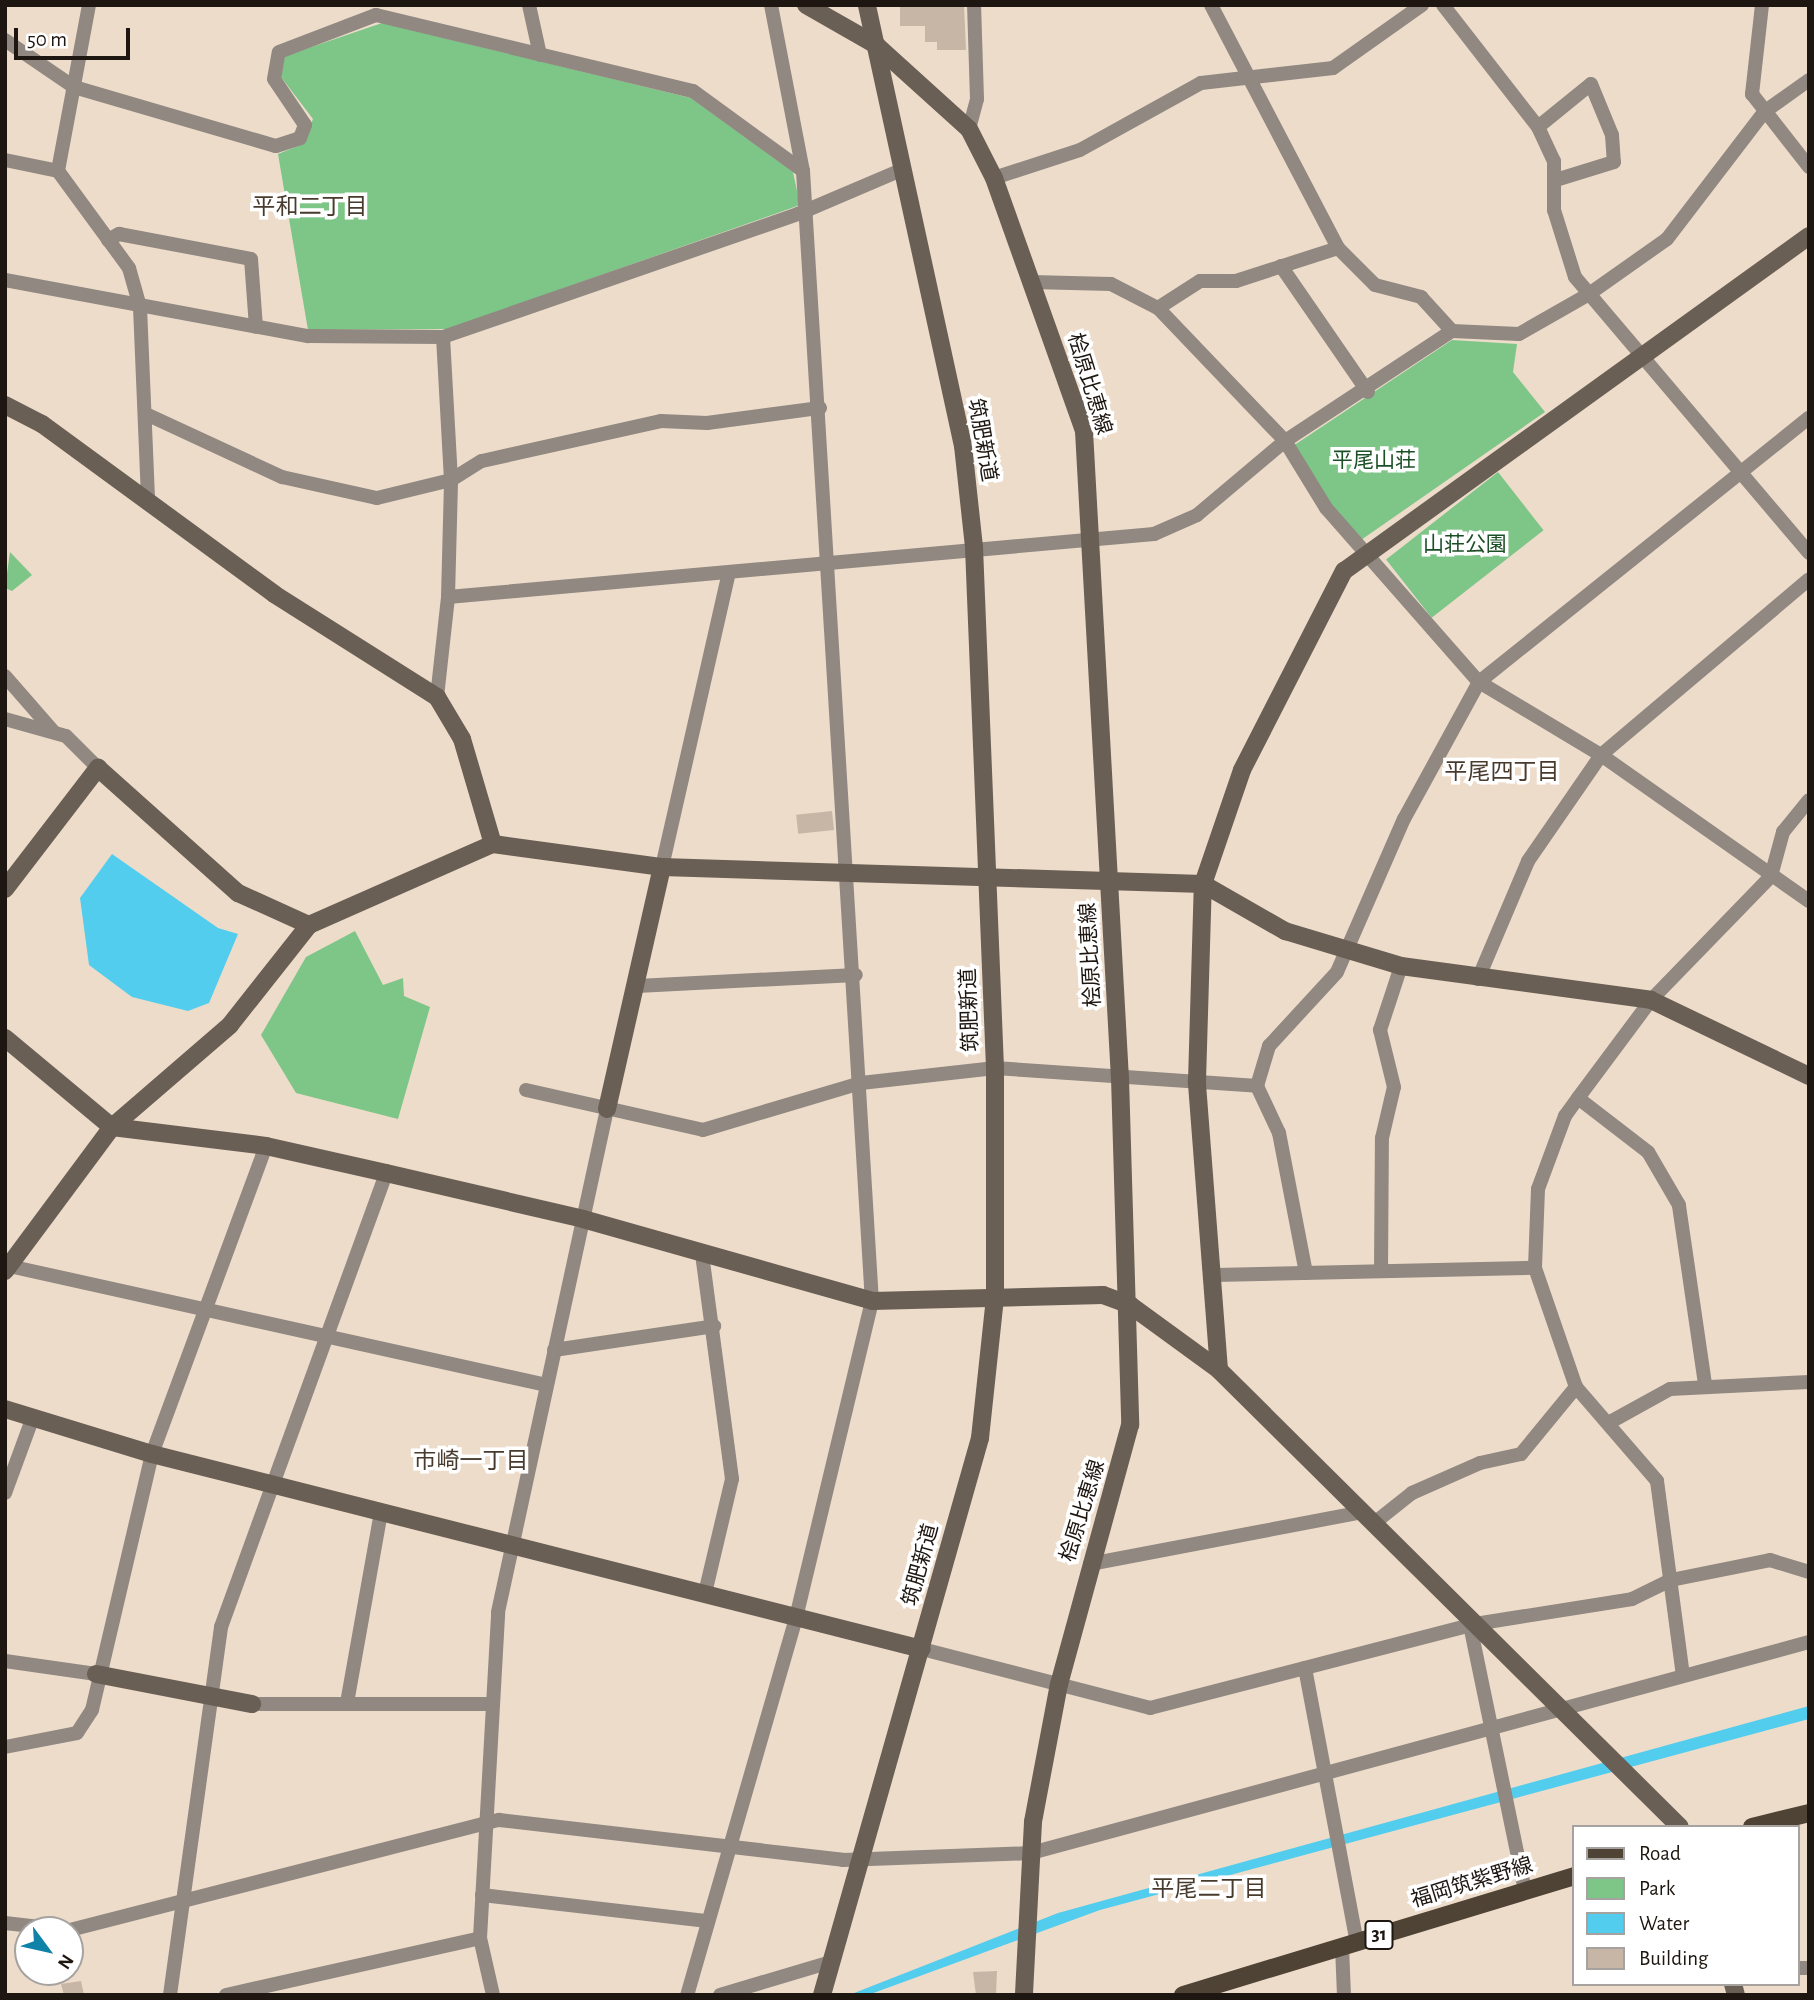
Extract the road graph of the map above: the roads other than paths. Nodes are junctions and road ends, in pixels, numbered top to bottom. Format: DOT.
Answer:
graph roads {
  1 [pos="89,5"];
  2 [pos="529,5"];
  3 [pos="771,5"];
  4 [pos="806,5"];
  5 [pos="867,5"];
  6 [pos="974,5"];
  7 [pos="1211,5"];
  8 [pos="1422,5"];
  9 [pos="1443,5"];
  10 [pos="1762,5"];
  11 [pos="385,11"];
  12 [pos="5,40"];
  13 [pos="876,45"];
  14 [pos="540,54"];
  15 [pos="1245,73"];
  16 [pos="1809,80"];
  17 [pos="74,87"];
  18 [pos="1764,112"];
  19 [pos="1538,127"];
  20 [pos="969,129"];
  21 [pos="5,160"];
  22 [pos="1809,167"];
  23 [pos="58,171"];
  24 [pos="803,171"];
  25 [pos="899,171"];
  26 [pos="994,178"];
  27 [pos="1556,180"];
  28 [pos="810,209"];
  29 [pos="1809,236"];
  30 [pos="108,240"];
  31 [pos="1338,248"];
  32 [pos="1281,266"];
  33 [pos="5,280"];
  34 [pos="1031,282"];
  35 [pos="1589,294"];
  36 [pos="140,307"];
  37 [pos="1158,308"];
  38 [pos="256,327"];
  39 [pos="1452,331"];
  40 [pos="443,337"];
  41 [pos="1643,356"];
  42 [pos="1368,392"];
  43 [pos="5,405"];
  44 [pos="820,408"];
  45 [pos="146,414"];
  46 [pos="1809,418"];
  47 [pos="1285,441"];
  48 [pos="1744,473"];
  49 [pos="451,480"];
  50 [pos="148,499"];
  51 [pos="1095,542"];
  52 [pos="974,547"];
  53 [pos="1366,553"];
  54 [pos="1809,553"];
  55 [pos="828,565"];
  56 [pos="728,576"];
  57 [pos="1809,579"];
  58 [pos="448,597"];
  59 [pos="5,676"];
  60 [pos="1479,682"];
  61 [pos="437,697"];
  62 [pos="5,719"];
  63 [pos="52,731"];
  64 [pos="1601,755"];
  65 [pos="98,768"];
  66 [pos="1809,800"];
  67 [pos="493,844"];
  68 [pos="662,867"];
  69 [pos="850,875"];
  70 [pos="1771,876"];
  71 [pos="987,878"];
  72 [pos="1109,879"];
  73 [pos="8,881"];
  74 [pos="1203,884"];
  75 [pos="1809,901"];
  76 [pos="309,925"];
  77 [pos="1350,949"];
  78 [pos="1401,966"];
  79 [pos="856,975"];
  80 [pos="1478,979"];
  81 [pos="637,986"];
  82 [pos="1651,1000"];
  83 [pos="5,1038"];
  84 [pos="995,1068"];
  85 [pos="1809,1076"];
  86 [pos="1120,1078"];
  87 [pos="1197,1081"];
  88 [pos="861,1083"];
  89 [pos="1257,1086"];
  90 [pos="526,1090"];
  91 [pos="1578,1098"];
  92 [pos="607,1109"];
  93 [pos="112,1127"];
  94 [pos="266,1146"];
  95 [pos="386,1173"];
  96 [pos="583,1219"];
  97 [pos="702,1254"];
  98 [pos="1535,1268"];
  99 [pos="7,1269"];
  100 [pos="1381,1271"];
  101 [pos="1307,1273"];
  102 [pos="1215,1275"];
  103 [pos="995,1298"];
  104 [pos="872,1301"];
  105 [pos="1130,1304"];
  106 [pos="206,1310"];
  107 [pos="714,1326"];
  108 [pos="327,1337"];
  109 [pos="554,1350"];
  110 [pos="1219,1370"];
  111 [pos="1809,1382"];
  112 [pos="1705,1384"];
  113 [pos="546,1385"];
  114 [pos="1576,1387"];
  115 [pos="5,1409"];
  116 [pos="33,1417"];
  117 [pos="1612,1421"];
  118 [pos="152,1454"];
  119 [pos="273,1485"];
  120 [pos="5,1493"];
  121 [pos="381,1512"];
  122 [pos="1368,1518"];
  123 [pos="512,1545"];
  124 [pos="1090,1564"];
  125 [pos="1809,1572"];
  126 [pos="1671,1580"];
  127 [pos="705,1593"];
  128 [pos="796,1618"];
  129 [pos="1472,1624"];
  130 [pos="1809,1642"];
  131 [pos="922,1649"];
  132 [pos="5,1661"];
  133 [pos="1305,1668"];
  134 [pos="96,1674"];
  135 [pos="1683,1675"];
  136 [pos="1059,1684"];
  137 [pos="208,1695"];
  138 [pos="347,1703"];
  139 [pos="253,1704"];
  140 [pos="491,1704"];
  141 [pos="1562,1707"];
  142 [pos="1489,1731"];
  143 [pos="5,1747"];
  144 [pos="1326,1773"];
  145 [pos="1809,1813"];
  146 [pos="485,1823"];
  147 [pos="1678,1825"];
  148 [pos="1760,1825"];
  149 [pos="731,1847"];
  150 [pos="1031,1853"];
  151 [pos="860,1861"];
  152 [pos="1573,1876"];
  153 [pos="1525,1890"];
  154 [pos="482,1895"];
  155 [pos="181,1904"];
  156 [pos="708,1922"];
  157 [pos="84,1926"];
  158 [pos="480,1938"];
  159 [pos="1349,1944"];
  160 [pos="831,1962"];
  161 [pos="170,1995"];
  162 [pos="226,1995"];
  163 [pos="493,1995"];
  164 [pos="687,1995"];
  165 [pos="720,1995"];
  166 [pos="822,1995"];
  167 [pos="1024,1995"];
  168 [pos="1183,1995"];
  169 [pos="1344,1995"];
  1 -- 17 [label="street"];
  2 -- 14 [label="street"];
  3 -- 24 [label="street"];
  4 -- 13 [label="street, 桧原比恵線"];
  5 -- 13 [label="street, 筑肥新道"];
  6 -- 20 [label="street"];
  7 -- 15 [label="street"];
  8 -- 15 [label="street"];
  9 -- 19 [label="street"];
  10 -- 18 [label="street"];
  11 -- 14 [label="street"];
  11 -- 17 [label="street"];
  12 -- 17 [label="street"];
  13 -- 20 [label="street, 桧原比恵線"];
  13 -- 25 [label="street, 筑肥新道"];
  14 -- 24 [label="street"];
  15 -- 26 [label="street"];
  15 -- 31 [label="street"];
  16 -- 18 [label="street"];
  17 -- 23 [label="street"];
  18 -- 22 [label="street"];
  18 -- 35 [label="street"];
  19 -- 27 [label="street"];
  19 -- 27 [label="street"];
  20 -- 26 [label="street, 桧原比恵線"];
  21 -- 23 [label="street"];
  23 -- 30 [label="street"];
  24 -- 28 [label="street"];
  25 -- 28 [label="street"];
  25 -- 52 [label="street, 筑肥新道"];
  26 -- 34 [label="street, 桧原比恵線"];
  27 -- 35 [label="street"];
  28 -- 40 [label="street"];
  28 -- 44 [label="street"];
  29 -- 41 [label="street"];
  30 -- 36 [label="street"];
  30 -- 38 [label="street"];
  31 -- 32 [label="street"];
  31 -- 39 [label="street"];
  32 -- 37 [label="street"];
  32 -- 42 [label="street"];
  33 -- 36 [label="street"];
  34 -- 37 [label="street"];
  34 -- 51 [label="street, 桧原比恵線"];
  35 -- 39 [label="street"];
  35 -- 41 [label="street"];
  36 -- 38 [label="street"];
  36 -- 45 [label="street"];
  37 -- 47 [label="street"];
  38 -- 40 [label="street"];
  39 -- 42 [label="street"];
  40 -- 49 [label="street"];
  41 -- 48 [label="street"];
  41 -- 53 [label="street"];
  42 -- 47 [label="street"];
  43 -- 50 [label="street"];
  44 -- 49 [label="street"];
  44 -- 55 [label="street"];
  45 -- 49 [label="street"];
  45 -- 50 [label="street"];
  46 -- 48 [label="street"];
  47 -- 51 [label="street"];
  47 -- 53 [label="street"];
  48 -- 54 [label="street"];
  48 -- 60 [label="street"];
  49 -- 58 [label="street"];
  50 -- 61 [label="street"];
  51 -- 52 [label="street"];
  51 -- 72 [label="street, 桧原比恵線"];
  52 -- 55 [label="street"];
  52 -- 71 [label="street, 筑肥新道"];
  53 -- 60 [label="street"];
  53 -- 74 [label="street"];
  55 -- 56 [label="street"];
  55 -- 69 [label="street"];
  56 -- 58 [label="street"];
  56 -- 68 [label="street"];
  57 -- 64 [label="street"];
  58 -- 61 [label="street"];
  59 -- 63 [label="street"];
  60 -- 64 [label="street"];
  60 -- 77 [label="street"];
  61 -- 67 [label="street"];
  62 -- 63 [label="street"];
  63 -- 65 [label="street"];
  64 -- 70 [label="street"];
  64 -- 80 [label="street"];
  65 -- 73 [label="street"];
  65 -- 76 [label="street"];
  66 -- 70 [label="street"];
  67 -- 68 [label="street"];
  67 -- 76 [label="street"];
  68 -- 69 [label="street"];
  68 -- 81 [label="street"];
  69 -- 71 [label="street"];
  69 -- 79 [label="street"];
  70 -- 75 [label="street"];
  70 -- 82 [label="street"];
  71 -- 72 [label="street"];
  71 -- 84 [label="street, 筑肥新道"];
  72 -- 74 [label="street"];
  72 -- 86 [label="street, 桧原比恵線"];
  74 -- 77 [label="street"];
  74 -- 87 [label="street"];
  76 -- 93 [label="street"];
  77 -- 78 [label="street"];
  77 -- 89 [label="street"];
  78 -- 80 [label="street"];
  78 -- 100 [label="street"];
  79 -- 81 [label="street"];
  79 -- 88 [label="street"];
  80 -- 82 [label="street"];
  81 -- 92 [label="street"];
  82 -- 85 [label="street"];
  82 -- 91 [label="street"];
  83 -- 93 [label="street"];
  84 -- 86 [label="street"];
  84 -- 88 [label="street"];
  84 -- 103 [label="street, 筑肥新道"];
  86 -- 87 [label="street"];
  86 -- 105 [label="street, 桧原比恵線"];
  87 -- 89 [label="street"];
  87 -- 102 [label="street"];
  88 -- 92 [label="street"];
  88 -- 104 [label="street"];
  89 -- 101 [label="street"];
  90 -- 92 [label="street"];
  91 -- 98 [label="street"];
  91 -- 112 [label="street"];
  92 -- 96 [label="street"];
  93 -- 94 [label="street"];
  93 -- 99 [label="street"];
  94 -- 95 [label="street"];
  94 -- 106 [label="street"];
  95 -- 96 [label="street"];
  95 -- 108 [label="street"];
  96 -- 97 [label="street"];
  96 -- 109 [label="street"];
  97 -- 104 [label="street"];
  97 -- 107 [label="street"];
  98 -- 100 [label="street"];
  98 -- 114 [label="street"];
  99 -- 106 [label="street"];
  100 -- 101 [label="street"];
  101 -- 102 [label="street"];
  102 -- 110 [label="street"];
  103 -- 104 [label="street"];
  103 -- 105 [label="street"];
  103 -- 131 [label="street, 筑肥新道"];
  104 -- 128 [label="street"];
  105 -- 110 [label="street"];
  105 -- 124 [label="street, 桧原比恵線"];
  106 -- 108 [label="street"];
  106 -- 118 [label="street"];
  107 -- 109 [label="street"];
  107 -- 127 [label="street"];
  108 -- 113 [label="street"];
  108 -- 119 [label="street"];
  109 -- 113 [label="street"];
  110 -- 122 [label="street"];
  111 -- 112 [label="street"];
  112 -- 117 [label="street"];
  113 -- 123 [label="street"];
  114 -- 117 [label="street"];
  114 -- 122 [label="street"];
  115 -- 116 [label="street"];
  116 -- 118 [label="street"];
  116 -- 120 [label="street"];
  117 -- 126 [label="street"];
  118 -- 119 [label="street"];
  118 -- 134 [label="street"];
  119 -- 121 [label="street"];
  119 -- 137 [label="street"];
  121 -- 123 [label="street"];
  121 -- 138 [label="street"];
  122 -- 124 [label="street"];
  122 -- 129 [label="street"];
  123 -- 127 [label="street"];
  123 -- 140 [label="street"];
  124 -- 136 [label="street, 桧原比恵線"];
  125 -- 126 [label="street"];
  126 -- 129 [label="street"];
  126 -- 135 [label="street"];
  127 -- 128 [label="street"];
  128 -- 131 [label="street"];
  128 -- 149 [label="street"];
  129 -- 133 [label="street"];
  129 -- 141 [label="street"];
  129 -- 142 [label="street"];
  130 -- 135 [label="street"];
  131 -- 136 [label="street"];
  131 -- 151 [label="street, 筑肥新道"];
  132 -- 134 [label="street"];
  133 -- 136 [label="street"];
  133 -- 144 [label="street"];
  134 -- 137 [label="street"];
  134 -- 143 [label="street"];
  135 -- 141 [label="street"];
  136 -- 150 [label="street, 桧原比恵線"];
  137 -- 139 [label="street"];
  137 -- 155 [label="street"];
  138 -- 139 [label="street"];
  138 -- 140 [label="street"];
  140 -- 146 [label="street"];
  141 -- 142 [label="street"];
  141 -- 147 [label="street"];
  142 -- 144 [label="street"];
  142 -- 153 [label="street"];
  144 -- 150 [label="street"];
  144 -- 159 [label="street"];
  145 -- 148 [label="main road"];
  146 -- 149 [label="street"];
  146 -- 154 [label="street"];
  146 -- 155 [label="street"];
  149 -- 151 [label="street"];
  149 -- 156 [label="street"];
  150 -- 151 [label="street"];
  150 -- 167 [label="street, 桧原比恵線"];
  151 -- 160 [label="street, 筑肥新道"];
  152 -- 153 [label="main road, 福岡筑紫野線 / 31"];
  153 -- 159 [label="main road, 福岡筑紫野線 / 31"];
  154 -- 156 [label="street"];
  154 -- 158 [label="street"];
  155 -- 157 [label="street"];
  155 -- 161 [label="street"];
  156 -- 164 [label="street"];
  158 -- 162 [label="street"];
  158 -- 163 [label="street"];
  159 -- 168 [label="main road, 福岡筑紫野線 / 31"];
  159 -- 169 [label="street"];
  160 -- 165 [label="street"];
  160 -- 166 [label="street, 筑肥新道"];
}
